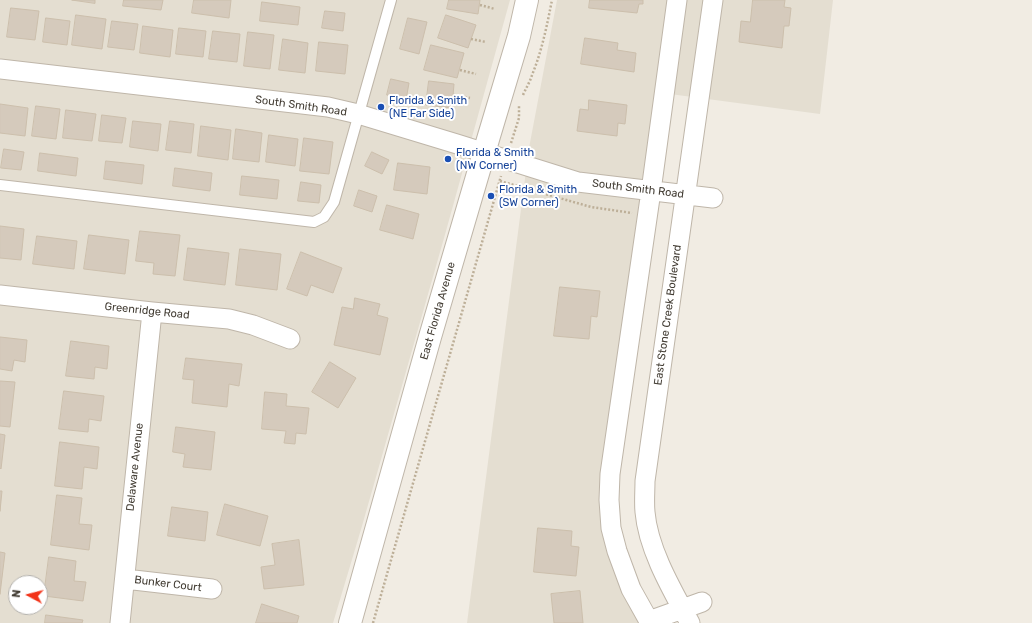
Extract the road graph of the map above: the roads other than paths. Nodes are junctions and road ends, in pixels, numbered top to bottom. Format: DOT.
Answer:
graph roads {
  1 [pos="391,0"];
  2 [pos="527,0"];
  3 [pos="677,0"];
  4 [pos="713,0"];
  5 [pos="0,69"];
  6 [pos="358,114"];
  7 [pos="484,152"];
  8 [pos="0,186"];
  9 [pos="651,191"];
  10 [pos="685,195"];
  11 [pos="713,198"];
  12 [pos="0,295"];
  13 [pos="152,312"];
  14 [pos="290,340"];
  15 [pos="125,579"];
  16 [pos="212,589"];
  17 [pos="702,602"];
  18 [pos="686,616"];
  19 [pos="650,622"];
  20 [pos="120,623"];
  21 [pos="350,623"];
  1 -- 6 [label="lane"];
  2 -- 7 [label="street, East Florida Avenue"];
  3 -- 9 [label="street"];
  4 -- 10 [label="street, East Stone Creek Boulevard"];
  5 -- 6 [label="street, South Smith Road"];
  6 -- 7 [label="street, South Smith Road"];
  6 -- 8 [label="lane"];
  7 -- 9 [label="street, South Smith Road"];
  7 -- 21 [label="street, East Florida Avenue"];
  9 -- 10 [label="street, South Smith Road"];
  9 -- 19 [label="street"];
  10 -- 11 [label="street, South Smith Road"];
  10 -- 18 [label="street, East Stone Creek Boulevard"];
  12 -- 13 [label="street, Greenridge Road"];
  13 -- 14 [label="street, Greenridge Road"];
  13 -- 15 [label="street, Delaware Avenue"];
  15 -- 16 [label="street, Bunker Court"];
  15 -- 20 [label="street, Delaware Avenue"];
  17 -- 18 [label="street"];
  18 -- 19 [label="street"];
}
